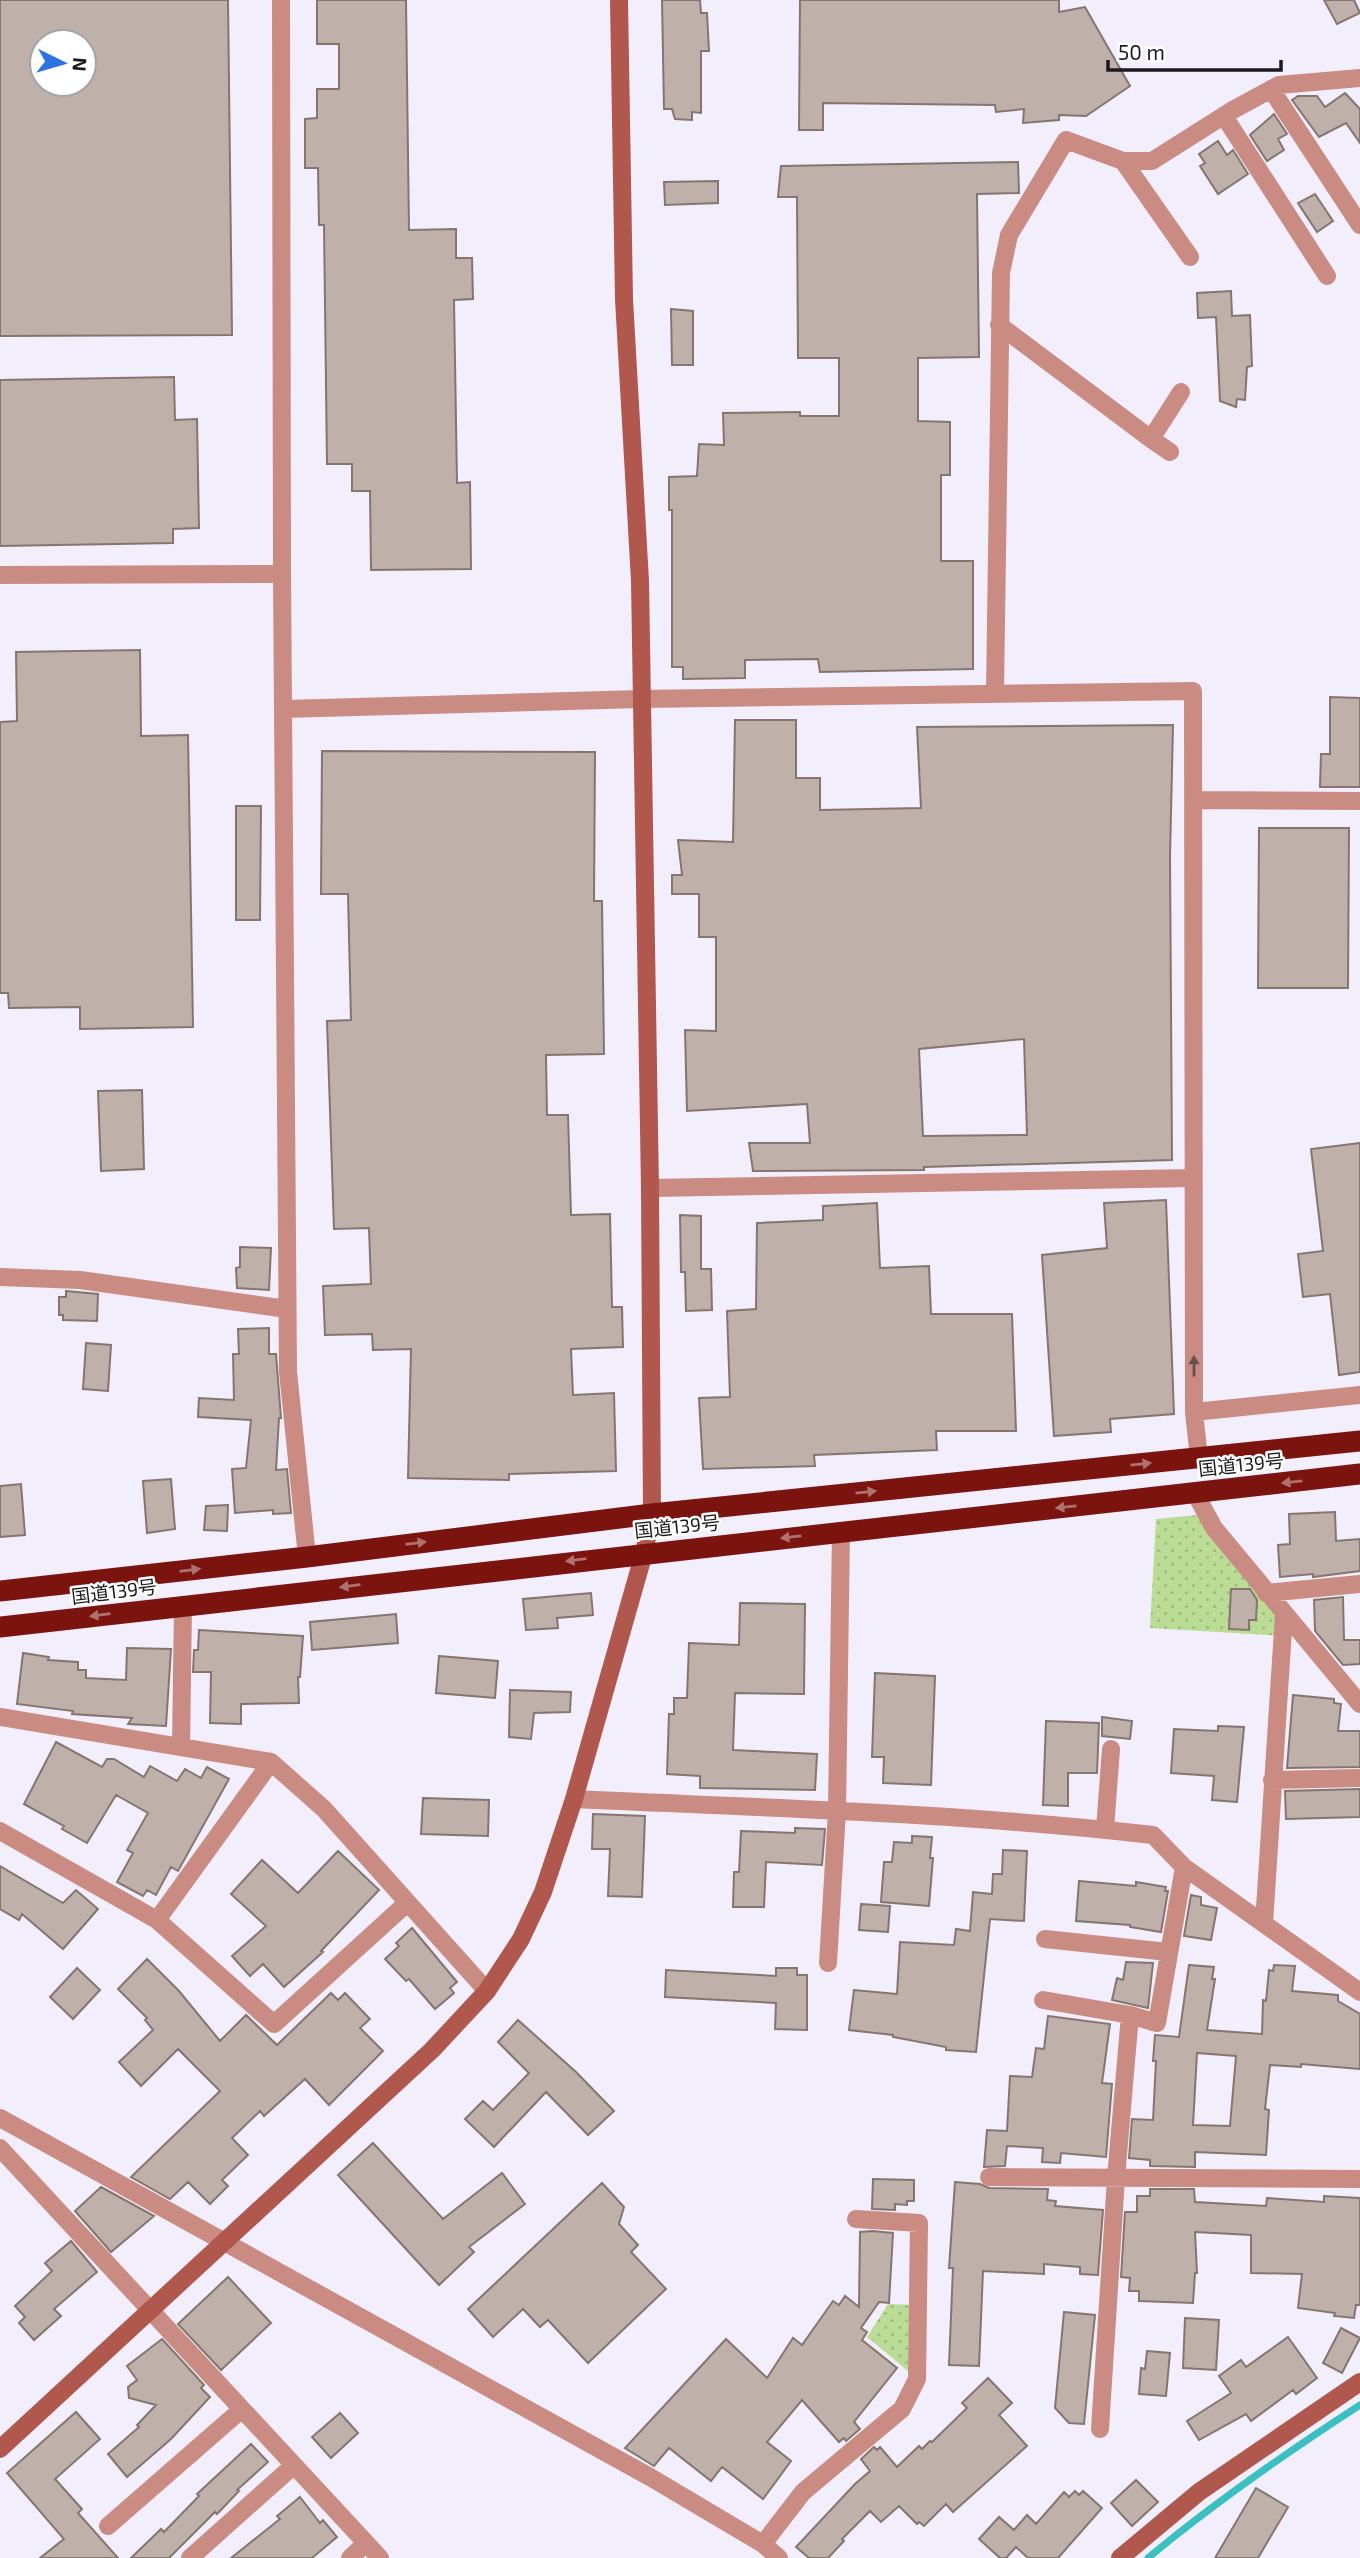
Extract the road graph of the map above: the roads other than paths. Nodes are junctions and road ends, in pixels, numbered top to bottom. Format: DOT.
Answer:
graph roads {
  1 [pos="281,0"];
  2 [pos="619,0"];
  3 [pos="1360,78"];
  4 [pos="1271,89"];
  5 [pos="1224,116"];
  6 [pos="1123,161"];
  7 [pos="1360,225"];
  8 [pos="1190,257"];
  9 [pos="1327,276"];
  10 [pos="999,325"];
  11 [pos="1181,392"];
  12 [pos="1151,439"];
  13 [pos="1170,452"];
  14 [pos="0,575"];
  15 [pos="282,575"];
  16 [pos="995,693"];
  17 [pos="640,699"];
  18 [pos="284,709"];
  19 [pos="1195,800"];
  20 [pos="1360,801"];
  21 [pos="1193,1178"];
  22 [pos="650,1188"];
  23 [pos="0,1277"];
  24 [pos="287,1309"];
  25 [pos="1360,1395"];
  26 [pos="1194,1412"];
  27 [pos="1360,1441"];
  28 [pos="1199,1458"];
  29 [pos="1360,1474"];
  30 [pos="1195,1493"];
  31 [pos="652,1514"];
  32 [pos="841,1531"];
  33 [pos="644,1553"];
  34 [pos="307,1557"];
  35 [pos="1360,1584"];
  36 [pos="0,1591"];
  37 [pos="1266,1592"];
  38 [pos="183,1605"];
  39 [pos="1284,1614"];
  40 [pos="0,1627"];
  41 [pos="1360,1678"];
  42 [pos="1340,1679"];
  43 [pos="1360,1704"];
  44 [pos="0,1717"];
  45 [pos="181,1747"];
  46 [pos="1111,1749"];
  47 [pos="271,1762"];
  48 [pos="1360,1778"];
  49 [pos="1272,1780"];
  50 [pos="573,1799"];
  51 [pos="837,1811"];
  52 [pos="1105,1829"];
  53 [pos="0,1831"];
  54 [pos="1184,1867"];
  55 [pos="407,1903"];
  56 [pos="157,1920"];
  57 [pos="1264,1924"];
  58 [pos="1045,1939"];
  59 [pos="1168,1952"];
  60 [pos="828,1963"];
  61 [pos="487,1991"];
  62 [pos="1360,1992"];
  63 [pos="1043,2000"];
  64 [pos="1130,2015"];
  65 [pos="0,2118"];
  66 [pos="0,2148"];
  67 [pos="989,2177"];
  68 [pos="1116,2178"];
  69 [pos="1360,2179"];
  70 [pos="856,2219"];
  71 [pos="226,2241"];
  72 [pos="151,2309"];
  73 [pos="1360,2382"];
  74 [pos="241,2410"];
  75 [pos="1100,2429"];
  76 [pos="0,2449"];
  77 [pos="293,2466"];
  78 [pos="108,2526"];
  79 [pos="366,2543"];
  80 [pos="763,2544"];
  81 [pos="190,2558"];
  82 [pos="350,2558"];
  83 [pos="380,2558"];
  84 [pos="779,2558"];
  85 [pos="1120,2558"];
  1 -- 15 [label="street"];
  2 -- 17 [label="street"];
  3 -- 4 [label="street"];
  4 -- 5 [label="street"];
  4 -- 7 [label="street"];
  5 -- 6 [label="street"];
  5 -- 9 [label="street"];
  6 -- 8 [label="street"];
  6 -- 10 [label="street"];
  10 -- 12 [label="street"];
  10 -- 16 [label="street"];
  11 -- 12 [label="street"];
  12 -- 13 [label="street"];
  14 -- 15 [label="street"];
  15 -- 18 [label="street"];
  16 -- 17 [label="street"];
  16 -- 19 [label="street"];
  17 -- 18 [label="street"];
  17 -- 22 [label="street"];
  18 -- 24 [label="street"];
  19 -- 20 [label="street"];
  19 -- 21 [label="street"];
  21 -- 22 [label="street"];
  26 -- 21 [label="street, one-way"];
  22 -- 31 [label="street"];
  23 -- 24 [label="street"];
  24 -- 34 [label="street"];
  25 -- 26 [label="street"];
  26 -- 28 [label="street"];
  27 -- 28 [label="highway, 国道139号"];
  31 -- 28 [label="highway, 国道139号, one-way"];
  29 -- 30 [label="highway, 国道139号, one-way"];
  30 -- 32 [label="highway, 国道139号, one-way"];
  30 -- 37 [label="street"];
  31 -- 33 [label="street"];
  34 -- 31 [label="highway, 国道139号, one-way"];
  32 -- 33 [label="highway, 国道139号, one-way"];
  32 -- 51 [label="street"];
  33 -- 38 [label="highway, 国道139号, one-way"];
  33 -- 50 [label="street"];
  36 -- 34 [label="highway, 国道139号, one-way"];
  35 -- 37 [label="street"];
  37 -- 39 [label="street"];
  38 -- 40 [label="highway, 国道139号, one-way"];
  38 -- 45 [label="street"];
  39 -- 42 [label="street"];
  39 -- 49 [label="street"];
  41 -- 42 [label="street"];
  42 -- 43 [label="street"];
  44 -- 45 [label="street"];
  45 -- 47 [label="street"];
  46 -- 52 [label="street"];
  47 -- 55 [label="street"];
  47 -- 56 [label="street"];
  48 -- 49 [label="street"];
  49 -- 57 [label="street"];
  50 -- 51 [label="street"];
  50 -- 61 [label="street"];
  51 -- 52 [label="street"];
  51 -- 60 [label="street"];
  52 -- 54 [label="street"];
  53 -- 56 [label="street"];
  54 -- 57 [label="street"];
  54 -- 59 [label="street"];
  55 -- 56 [label="street"];
  55 -- 61 [label="street"];
  57 -- 62 [label="street"];
  58 -- 59 [label="street"];
  59 -- 64 [label="street"];
  61 -- 71 [label="street"];
  63 -- 64 [label="street"];
  64 -- 68 [label="street"];
  65 -- 71 [label="street"];
  66 -- 72 [label="street"];
  67 -- 68 [label="street"];
  68 -- 69 [label="street"];
  68 -- 75 [label="street"];
  70 -- 80 [label="street"];
  71 -- 72 [label="street"];
  71 -- 80 [label="street"];
  72 -- 74 [label="street"];
  72 -- 76 [label="street"];
  73 -- 85 [label="street"];
  74 -- 77 [label="street"];
  74 -- 78 [label="street"];
  77 -- 79 [label="street"];
  77 -- 81 [label="street"];
  79 -- 82 [label="street"];
  79 -- 83 [label="street"];
  80 -- 84 [label="street"];
}
